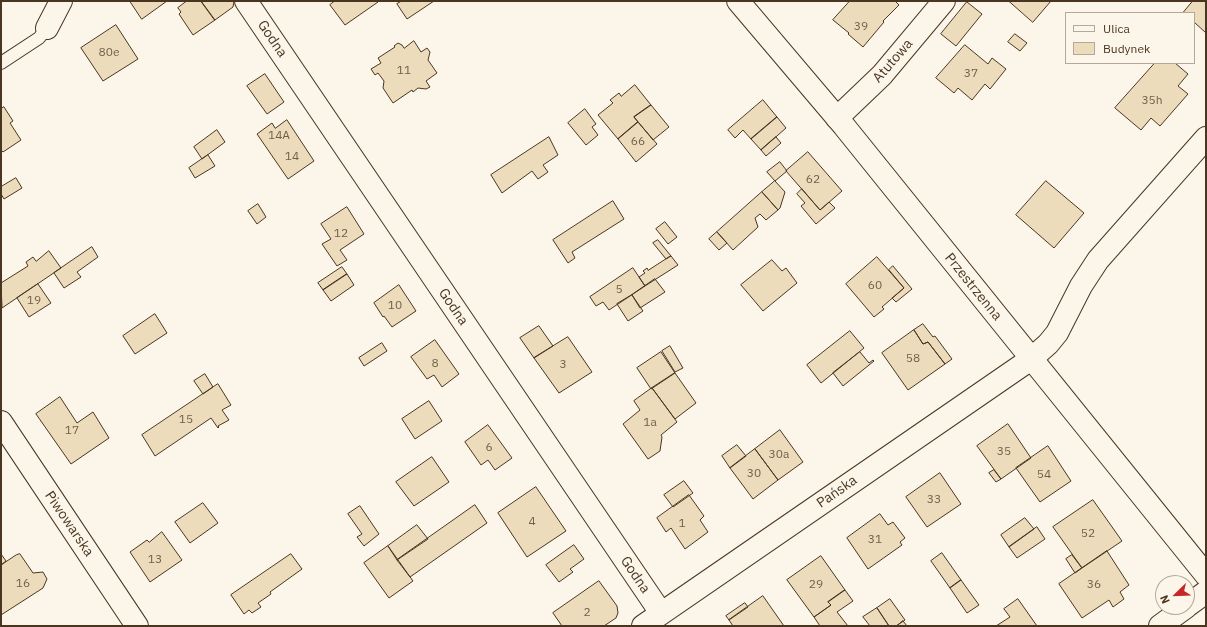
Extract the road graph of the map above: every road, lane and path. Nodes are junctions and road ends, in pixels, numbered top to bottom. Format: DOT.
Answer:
graph roads {
  1 [pos="61,1"];
  2 [pos="246,1"];
  3 [pos="738,1"];
  4 [pos="944,1"];
  5 [pos="47,28"];
  6 [pos="1,63"];
  7 [pos="837,118"];
  8 [pos="1206,138"];
  9 [pos="1031,359"];
  10 [pos="1,422"];
  11 [pos="1206,575"];
  12 [pos="1206,592"];
  13 [pos="1195,600"];
  14 [pos="661,613"];
  15 [pos="1174,615"];
  16 [pos="136,626"];
  17 [pos="643,626"];
  18 [pos="1160,626"];
  1 -- 5 [label="street"];
  2 -- 14 [label="street, Godna"];
  3 -- 7 [label="street, Przestrzenna"];
  4 -- 7 [label="street, Atutowa"];
  5 -- 6 [label="lane"];
  7 -- 9 [label="street, Przestrzenna"];
  8 -- 9 [label="street, Pańska"];
  9 -- 11 [label="street, Przestrzenna"];
  9 -- 14 [label="street, Pańska"];
  10 -- 16 [label="street, Piwowarska"];
  12 -- 13 [label="street"];
  14 -- 17 [label="street, Pańska"];
  15 -- 18 [label="street"];
}
